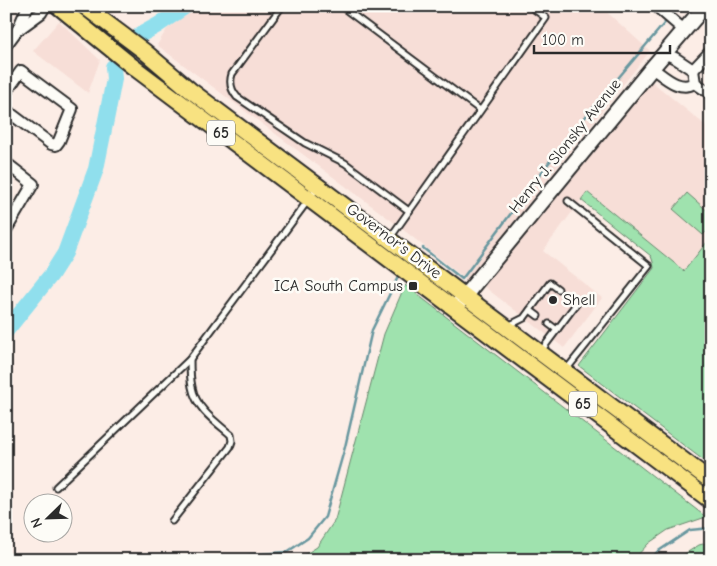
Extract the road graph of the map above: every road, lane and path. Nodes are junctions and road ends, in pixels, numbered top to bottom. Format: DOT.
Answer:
graph roads {
  1 [pos="28,6"];
  2 [pos="45,6"];
  3 [pos="58,6"];
  4 [pos="84,6"];
  5 [pos="282,6"];
  6 [pos="341,6"];
  7 [pos="530,6"];
  8 [pos="656,6"];
  9 [pos="705,6"];
  10 [pos="18,29"];
  11 [pos="684,30"];
  12 [pos="6,44"];
  13 [pos="711,51"];
  14 [pos="664,53"];
  15 [pos="652,68"];
  16 [pos="693,70"];
  17 [pos="695,83"];
  18 [pos="6,92"];
  19 [pos="711,94"];
  20 [pos="6,110"];
  21 [pos="480,110"];
  22 [pos="6,163"];
  23 [pos="318,186"];
  24 [pos="309,199"];
  25 [pos="568,201"];
  26 [pos="409,211"];
  27 [pos="6,230"];
  28 [pos="384,246"];
  29 [pos="558,289"];
  30 [pos="464,296"];
  31 [pos="569,297"];
  32 [pos="454,308"];
  33 [pos="530,310"];
  34 [pos="538,316"];
  35 [pos="549,324"];
  36 [pos="505,327"];
  37 [pos="557,330"];
  38 [pos="540,352"];
  39 [pos="190,359"];
  40 [pos="529,365"];
  41 [pos="565,371"];
  42 [pos="555,384"];
  43 [pos="711,481"];
  44 [pos="56,487"];
  45 [pos="711,501"];
  46 [pos="172,520"];
  1 -- 10 [label="street"];
  2 -- 10 [label="street"];
  3 -- 24 [label="main road, Governor's Drive / 65"];
  4 -- 23 [label="main road, Governor's Drive / 65"];
  5 -- 26 [label="lane"];
  6 -- 21 [label="lane"];
  7 -- 21 [label="lane"];
  8 -- 11 [label="street"];
  9 -- 11 [label="street, Henry J. Slonsky Avenue"];
  10 -- 12 [label="street"];
  11 -- 14 [label="street, Henry J. Slonsky Avenue"];
  13 -- 16 [label="street"];
  14 -- 15 [label="street, Henry J. Slonsky Avenue"];
  14 -- 16 [label="street"];
  15 -- 17 [label="street"];
  15 -- 30 [label="street, Henry J. Slonsky Avenue"];
  16 -- 17 [label="street"];
  17 -- 19 [label="street"];
  18 -- 20 [label="street"];
  21 -- 26 [label="lane"];
  22 -- 27 [label="street"];
  23 -- 24 [label="lane"];
  23 -- 28 [label="main road, Governor's Drive / 65"];
  24 -- 28 [label="main road, Governor's Drive / 65"];
  24 -- 39 [label="lane"];
  25 -- 41 [label="lane"];
  26 -- 28 [label="lane"];
  28 -- 30 [label="main road, Governor's Drive / 65"];
  28 -- 32 [label="main road, Governor's Drive / 65"];
  29 -- 33 [label="lane"];
  30 -- 32 [label="street, Henry J. Slonsky Avenue"];
  30 -- 36 [label="main road, Governor's Drive / 65"];
  31 -- 37 [label="lane"];
  32 -- 40 [label="main road, Governor's Drive / 65"];
  33 -- 34 [label="lane"];
  33 -- 36 [label="lane"];
  35 -- 37 [label="lane"];
  36 -- 38 [label="main road, Governor's Drive / 65"];
  37 -- 38 [label="lane"];
  38 -- 40 [label="lane"];
  38 -- 41 [label="main road, Governor's Drive / 65"];
  39 -- 44 [label="lane"];
  39 -- 46 [label="lane"];
  40 -- 42 [label="main road, Governor's Drive / 65"];
  41 -- 42 [label="lane"];
  41 -- 43 [label="main road, Governor's Drive / 65"];
  42 -- 45 [label="main road, Governor's Drive / 65"];
}
